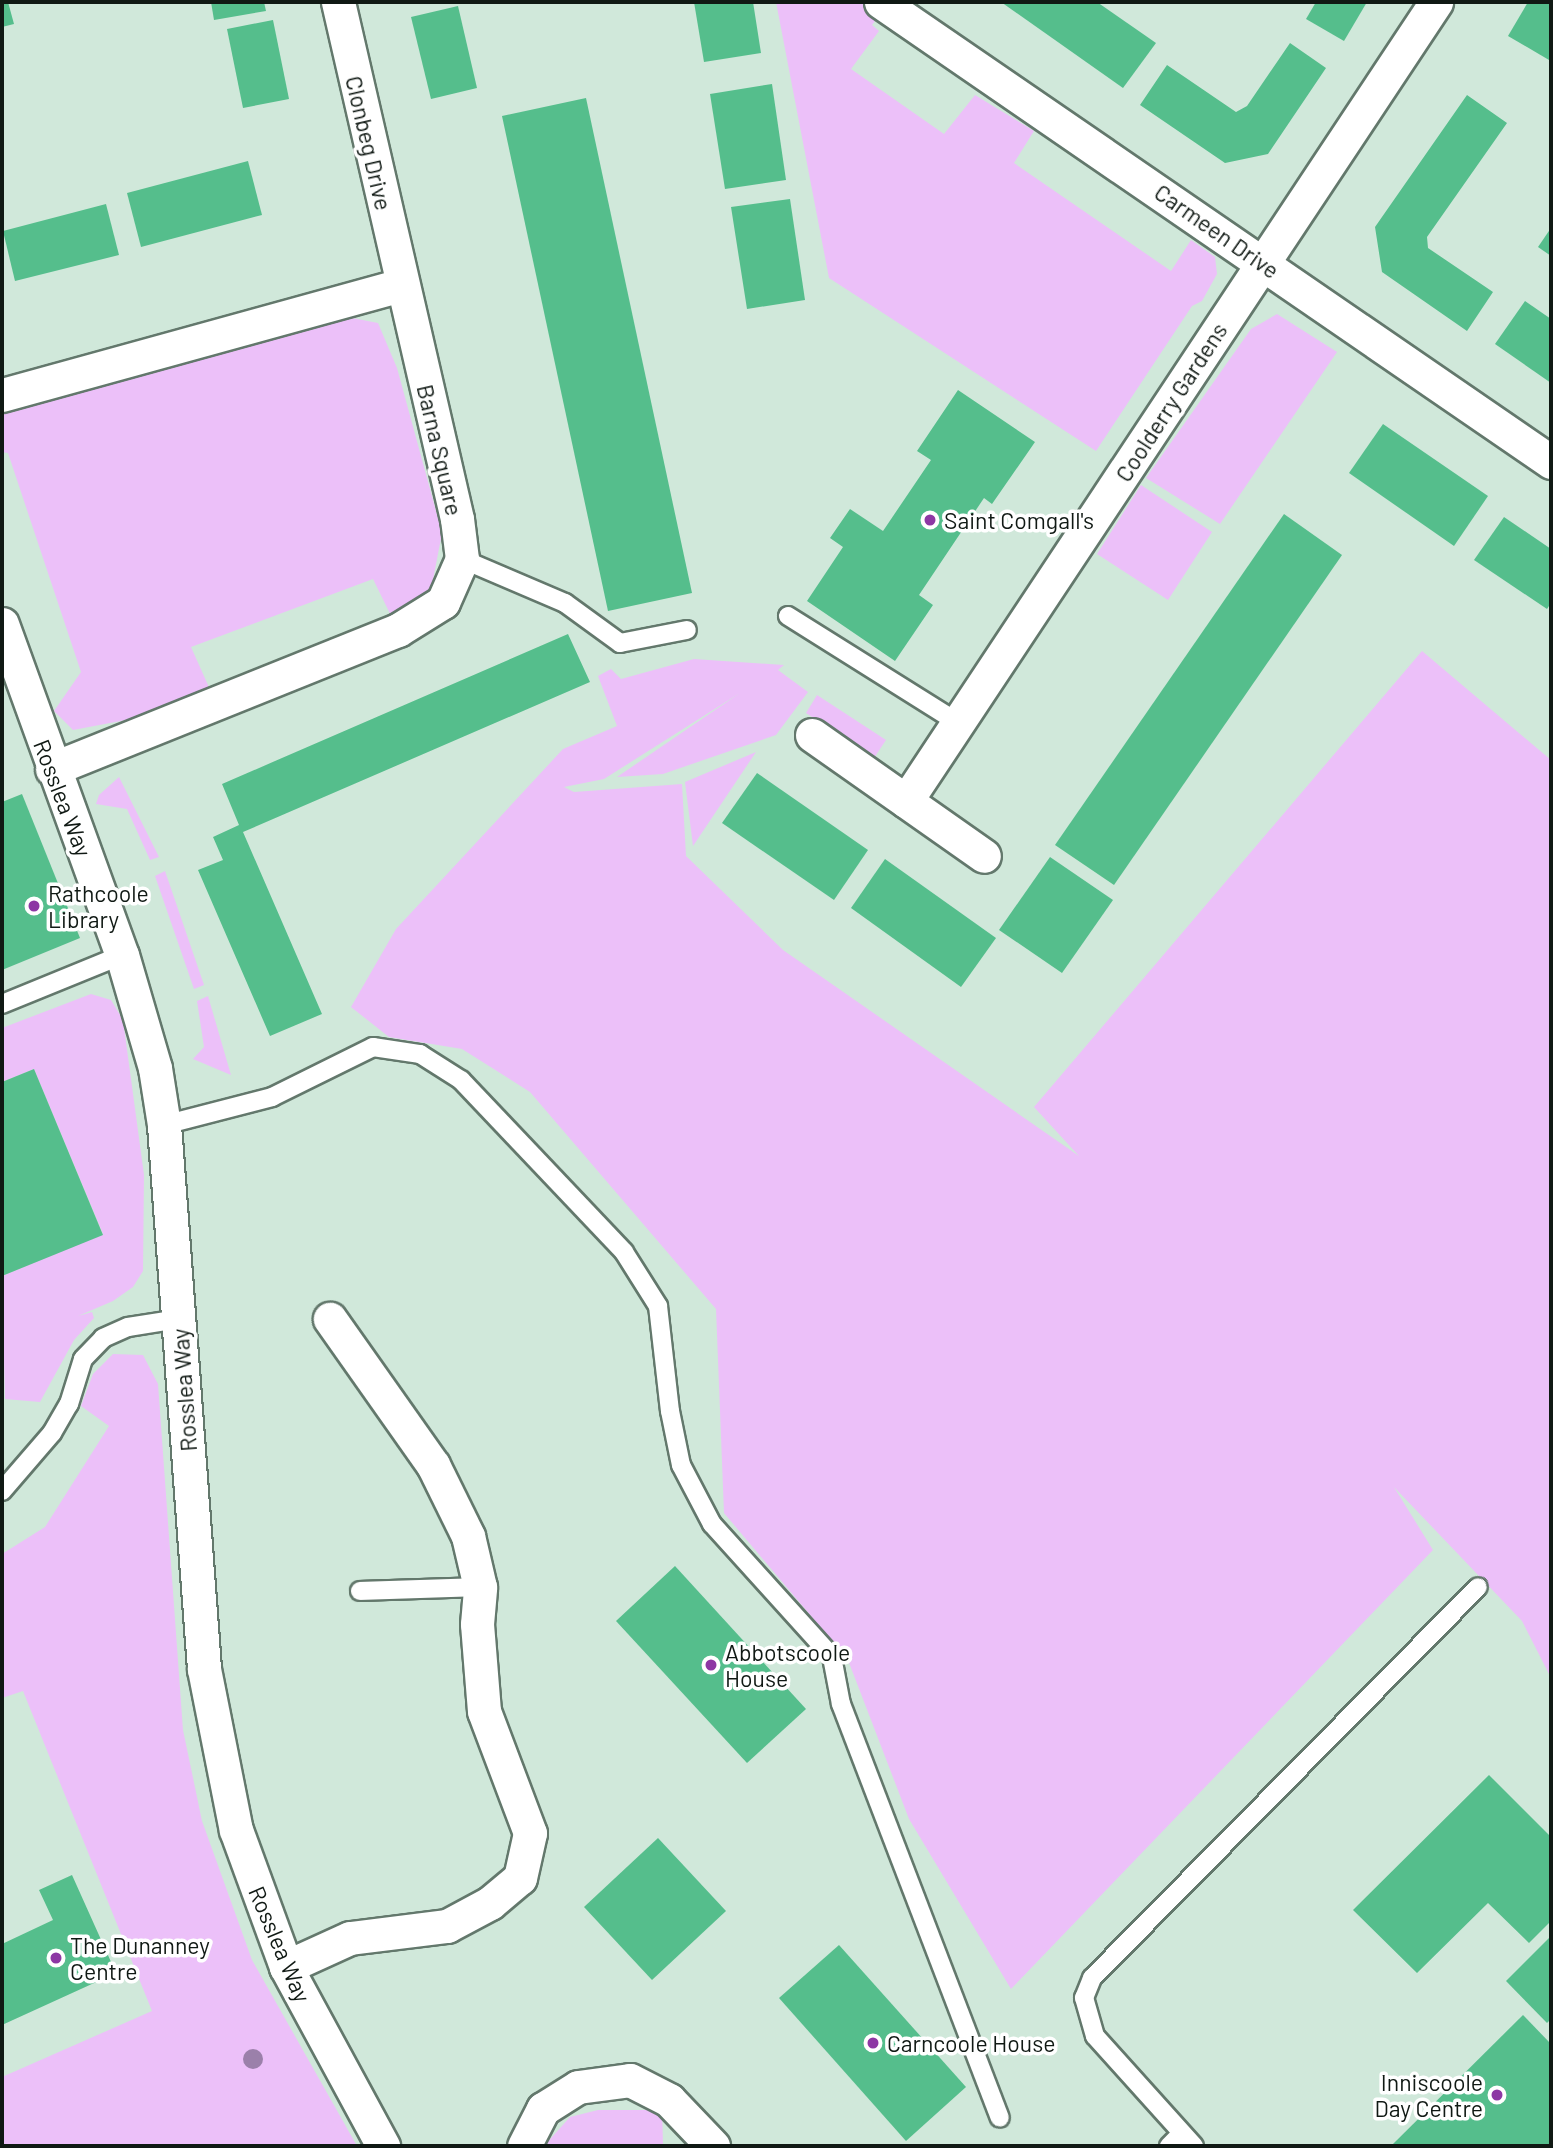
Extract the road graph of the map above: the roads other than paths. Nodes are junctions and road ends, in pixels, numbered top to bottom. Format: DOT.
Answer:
graph roads {
  1 [pos="338,2"];
  2 [pos="881,2"];
  3 [pos="1436,2"];
  4 [pos="1265,265"];
  5 [pos="400,285"];
  6 [pos="2,394"];
  7 [pos="1551,462"];
  8 [pos="462,558"];
  9 [pos="788,616"];
  10 [pos="2,624"];
  11 [pos="687,630"];
  12 [pos="960,724"];
  13 [pos="812,735"];
  14 [pos="52,769"];
  15 [pos="906,802"];
  16 [pos="984,856"];
  17 [pos="122,955"];
  18 [pos="2,1004"];
  19 [pos="164,1125"];
  20 [pos="178,1319"];
  21 [pos="330,1319"];
  22 [pos="2,1491"];
  23 [pos="480,1587"];
  24 [pos="1478,1587"];
  25 [pos="360,1591"];
  26 [pos="286,1967"];
  27 [pos="1000,2118"];
  28 [pos="1182,2142"];
  29 [pos="383,2146"];
  30 [pos="524,2146"];
  31 [pos="713,2146"];
  1 -- 5 [label="street, Clonbeg Drive"];
  2 -- 4 [label="street, Carmeen Drive"];
  3 -- 4 [label="street, Coolderry Gardens"];
  4 -- 7 [label="street, Carmeen Drive"];
  4 -- 12 [label="street, Coolderry Gardens"];
  5 -- 6 [label="street"];
  5 -- 8 [label="street, Barna Square"];
  8 -- 11 [label="lane"];
  8 -- 14 [label="street"];
  9 -- 12 [label="lane"];
  10 -- 14 [label="street, Rosslea Way"];
  12 -- 15 [label="street, Coolderry Gardens"];
  13 -- 15 [label="street"];
  14 -- 17 [label="street, Rosslea Way"];
  15 -- 16 [label="street"];
  17 -- 18 [label="lane"];
  17 -- 19 [label="street, Rosslea Way"];
  19 -- 20 [label="street, Rosslea Way"];
  19 -- 27 [label="lane"];
  20 -- 22 [label="lane"];
  20 -- 26 [label="street, Rosslea Way"];
  21 -- 23 [label="street"];
  23 -- 25 [label="lane"];
  23 -- 26 [label="street"];
  24 -- 28 [label="lane"];
  26 -- 29 [label="street, Rosslea Way"];
  30 -- 31 [label="street"];
}
